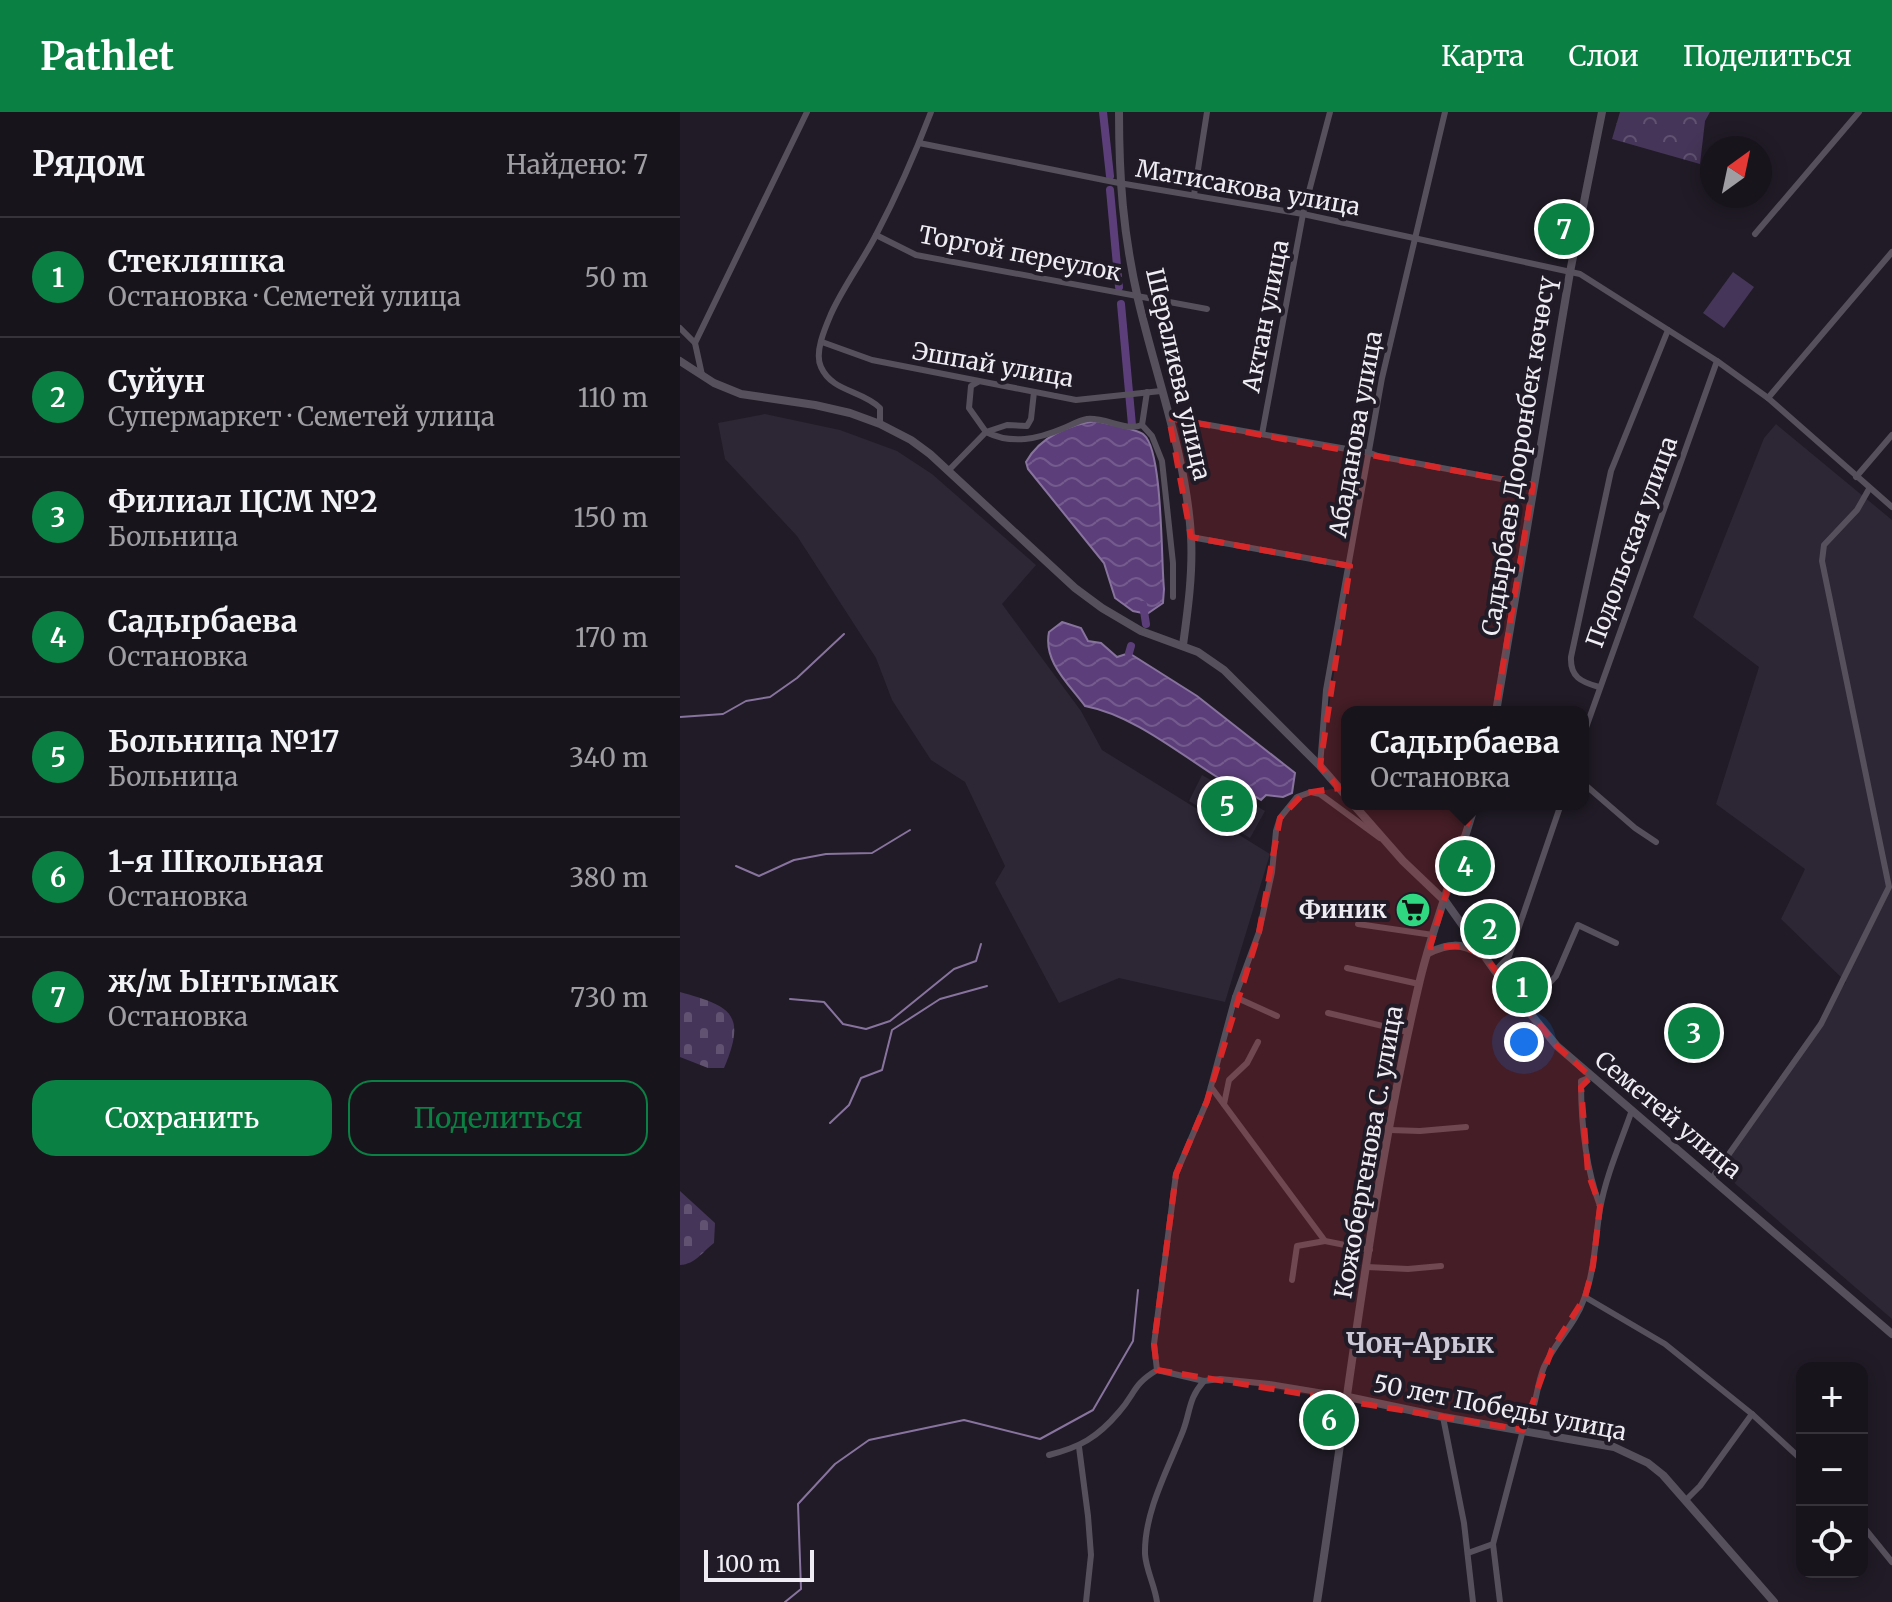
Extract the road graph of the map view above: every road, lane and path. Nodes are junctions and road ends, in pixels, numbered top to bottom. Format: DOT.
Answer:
graph roads {
  1 [pos="807,112"];
  2 [pos="931,112"];
  3 [pos="1119,112"];
  4 [pos="1207,112"];
  5 [pos="1330,112"];
  6 [pos="1445,112"];
  7 [pos="1602,112"];
  8 [pos="1859,112"];
  9 [pos="919,143"];
  10 [pos="1119,183"];
  11 [pos="1194,195"];
  12 [pos="1303,214"];
  13 [pos="1755,234"];
  14 [pos="876,235"];
  15 [pos="1414,237"];
  16 [pos="1892,252"];
  17 [pos="1570,272"];
  18 [pos="1137,297"];
  19 [pos="1207,309"];
  20 [pos="680,328"];
  21 [pos="1668,330"];
  22 [pos="822,342"];
  23 [pos="695,343"];
  24 [pos="680,361"];
  25 [pos="1717,361"];
  26 [pos="702,375"];
  27 [pos="978,382"];
  28 [pos="1161,391"];
  29 [pos="1034,392"];
  30 [pos="1147,392"];
  31 [pos="1768,398"];
  32 [pos="1169,418"];
  33 [pos="880,424"];
  34 [pos="1142,425"];
  35 [pos="986,432"];
  36 [pos="1262,434"];
  37 [pos="1892,435"];
  38 [pos="1370,453"];
  39 [pos="948,471"];
  40 [pos="1856,477"];
  41 [pos="1533,485"];
  42 [pos="1869,489"];
  43 [pos="1892,507"];
  44 [pos="1191,537"];
  45 [pos="1350,566"];
  46 [pos="1173,597"];
  47 [pos="1183,645"];
  48 [pos="1599,687"];
  49 [pos="1497,706"];
  50 [pos="1589,718"];
  51 [pos="1320,766"];
  52 [pos="1589,788"];
  53 [pos="1341,790"];
  54 [pos="1341,809"];
  55 [pos="1342,810"];
  56 [pos="1358,810"];
  57 [pos="1473,810"];
  58 [pos="1559,810"];
  59 [pos="1385,841"];
  60 [pos="1656,842"];
  61 [pos="1446,902"];
  62 [pos="1358,924"];
  63 [pos="1434,935"];
  64 [pos="1616,943"];
  65 [pos="1428,953"];
  66 [pos="1485,957"];
  67 [pos="1347,968"];
  68 [pos="1495,971"];
  69 [pos="1419,984"];
  70 [pos="1235,997"];
  71 [pos="1526,1009"];
  72 [pos="1328,1013"];
  73 [pos="1277,1016"];
  74 [pos="1408,1032"];
  75 [pos="1258,1042"];
  76 [pos="1591,1077"];
  77 [pos="1211,1087"];
  78 [pos="1224,1104"];
  79 [pos="1632,1110"];
  80 [pos="1466,1127"];
  81 [pos="1390,1130"];
  82 [pos="1712,1178"];
  83 [pos="1600,1206"];
  84 [pos="1325,1241"];
  85 [pos="1370,1250"];
  86 [pos="1441,1266"];
  87 [pos="1367,1267"];
  88 [pos="1292,1280"];
  89 [pos="1585,1297"];
  90 [pos="1892,1334"];
  91 [pos="1157,1370"];
  92 [pos="1204,1381"];
  93 [pos="1348,1397"];
  94 [pos="1752,1414"];
  95 [pos="1443,1417"];
  96 [pos="1523,1430"];
  97 [pos="1079,1447"];
  98 [pos="1796,1454"];
  99 [pos="1049,1455"];
  100 [pos="1685,1501"];
  101 [pos="1868,1532"];
  102 [pos="1493,1544"];
  103 [pos="1468,1553"];
  104 [pos="1892,1562"];
  105 [pos="1086,1602"];
  106 [pos="1157,1602"];
  107 [pos="1317,1602"];
  108 [pos="1473,1602"];
  109 [pos="1500,1602"];
  110 [pos="1774,1602"];
  1 -- 23 [label="street"];
  2 -- 9 [label="street"];
  3 -- 10 [label="main road, Шералиева улица"];
  4 -- 11 [label="street"];
  5 -- 12 [label="street, Актан улица"];
  6 -- 15 [label="street, Абаданова улица"];
  7 -- 17 [label="main road, Садырбаев Дооронбек көчөсү"];
  8 -- 13 [label="street"];
  9 -- 10 [label="street, Матисакова улица"];
  9 -- 14 [label="street"];
  10 -- 11 [label="street, Матисакова улица"];
  10 -- 18 [label="main road, Шералиева улица"];
  11 -- 12 [label="street, Матисакова улица"];
  12 -- 15 [label="street, Матисакова улица"];
  12 -- 36 [label="street, Актан улица"];
  14 -- 18 [label="street, Торгой переулок"];
  14 -- 22 [label="street"];
  15 -- 17 [label="street, Матисакова улица"];
  15 -- 38 [label="street, Абаданова улица"];
  16 -- 31 [label="street"];
  17 -- 21 [label="street, Матисакова улица"];
  17 -- 41 [label="main road, Садырбаев Дооронбек көчөсү"];
  18 -- 19 [label="street, Торгой переулок"];
  18 -- 28 [label="main road, Шералиева улица"];
  20 -- 23 [label="street"];
  21 -- 25 [label="street, Матисакова улица"];
  21 -- 48 [label="street"];
  22 -- 27 [label="street, Эшпай улица"];
  22 -- 33 [label="street"];
  23 -- 26 [label="street"];
  24 -- 26 [label="main road"];
  25 -- 31 [label="street, Матисакова улица"];
  25 -- 48 [label="street, Подольская улица"];
  26 -- 33 [label="main road"];
  27 -- 29 [label="street, Эшпай улица"];
  27 -- 35 [label="street"];
  28 -- 30 [label="street, Эшпай улица"];
  28 -- 32 [label="main road, Шералиева улица"];
  29 -- 30 [label="street, Эшпай улица"];
  29 -- 35 [label="street"];
  30 -- 34 [label="street"];
  31 -- 40 [label="street, Матисакова улица"];
  32 -- 36 [label="street"];
  32 -- 44 [label="main road, Шералиева улица"];
  33 -- 39 [label="main road"];
  34 -- 35 [label="street"];
  34 -- 46 [label="street"];
  35 -- 39 [label="street"];
  36 -- 38 [label="street"];
  37 -- 40 [label="street"];
  38 -- 41 [label="street"];
  38 -- 45 [label="street, Абаданова улица"];
  39 -- 47 [label="main road"];
  40 -- 42 [label="street, Матисакова улица"];
  41 -- 49 [label="main road, Садырбаев Дооронбек көчөсү"];
  42 -- 43 [label="street, Матисакова улица"];
  42 -- 82 [label="street"];
  44 -- 45 [label="street"];
  44 -- 47 [label="main road, Шералиева улица"];
  45 -- 51 [label="street, Абаданова улица"];
  47 -- 51 [label="main road"];
  48 -- 50 [label="street, Подольская улица"];
  51 -- 53 [label="main road"];
  52 -- 60 [label="street"];
  54 -- 70 [label="street"];
  55 -- 59 [label="street"];
  56 -- 59 [label="main road, Семетей улица"];
  57 -- 61 [label="main road"];
  58 -- 68 [label="street"];
  59 -- 61 [label="main road, Семетей улица"];
  61 -- 63 [label="main road, Кожобергенова С. улица"];
  61 -- 66 [label="main road, Семетей улица"];
  62 -- 63 [label="street"];
  63 -- 65 [label="main road, Кожобергенова С. улица"];
  64 -- 71 [label="street"];
  65 -- 66 [label="main road"];
  65 -- 69 [label="main road, Кожобергенова С. улица"];
  66 -- 68 [label="main road, Семетей улица"];
  67 -- 69 [label="street"];
  68 -- 71 [label="main road, Семетей улица"];
  69 -- 74 [label="main road, Кожобергенова С. улица"];
  70 -- 73 [label="street"];
  70 -- 77 [label="street"];
  71 -- 76 [label="main road, Семетей улица"];
  72 -- 74 [label="street"];
  74 -- 81 [label="main road, Кожобергенова С. улица"];
  75 -- 78 [label="street"];
  76 -- 79 [label="main road, Семетей улица"];
  76 -- 83 [label="street"];
  77 -- 78 [label="street"];
  77 -- 91 [label="street"];
  78 -- 84 [label="street"];
  79 -- 82 [label="main road, Семетей улица"];
  79 -- 83 [label="street"];
  80 -- 81 [label="street"];
  81 -- 85 [label="main road, Кожобергенова С. улица"];
  82 -- 90 [label="main road, Семетей улица"];
  83 -- 89 [label="street"];
  84 -- 85 [label="street"];
  84 -- 88 [label="street"];
  85 -- 87 [label="main road, Кожобергенова С. улица"];
  86 -- 87 [label="street"];
  87 -- 93 [label="main road, Кожобергенова С. улица"];
  89 -- 94 [label="street"];
  89 -- 96 [label="street"];
  91 -- 92 [label="street"];
  91 -- 97 [label="street"];
  92 -- 93 [label="street"];
  92 -- 106 [label="street"];
  93 -- 95 [label="main road, 50 лет Победы улица"];
  93 -- 107 [label="main road, Кожобергенова С. улица"];
  94 -- 98 [label="street"];
  94 -- 100 [label="street"];
  95 -- 96 [label="main road, 50 лет Победы улица"];
  95 -- 103 [label="street"];
  96 -- 100 [label="main road, 50 лет Победы улица"];
  96 -- 102 [label="street"];
  97 -- 99 [label="street"];
  97 -- 105 [label="street"];
  100 -- 110 [label="main road, 50 лет Победы улица"];
  101 -- 104 [label="street"];
  102 -- 103 [label="street"];
  102 -- 109 [label="street"];
  103 -- 108 [label="street"];
}
